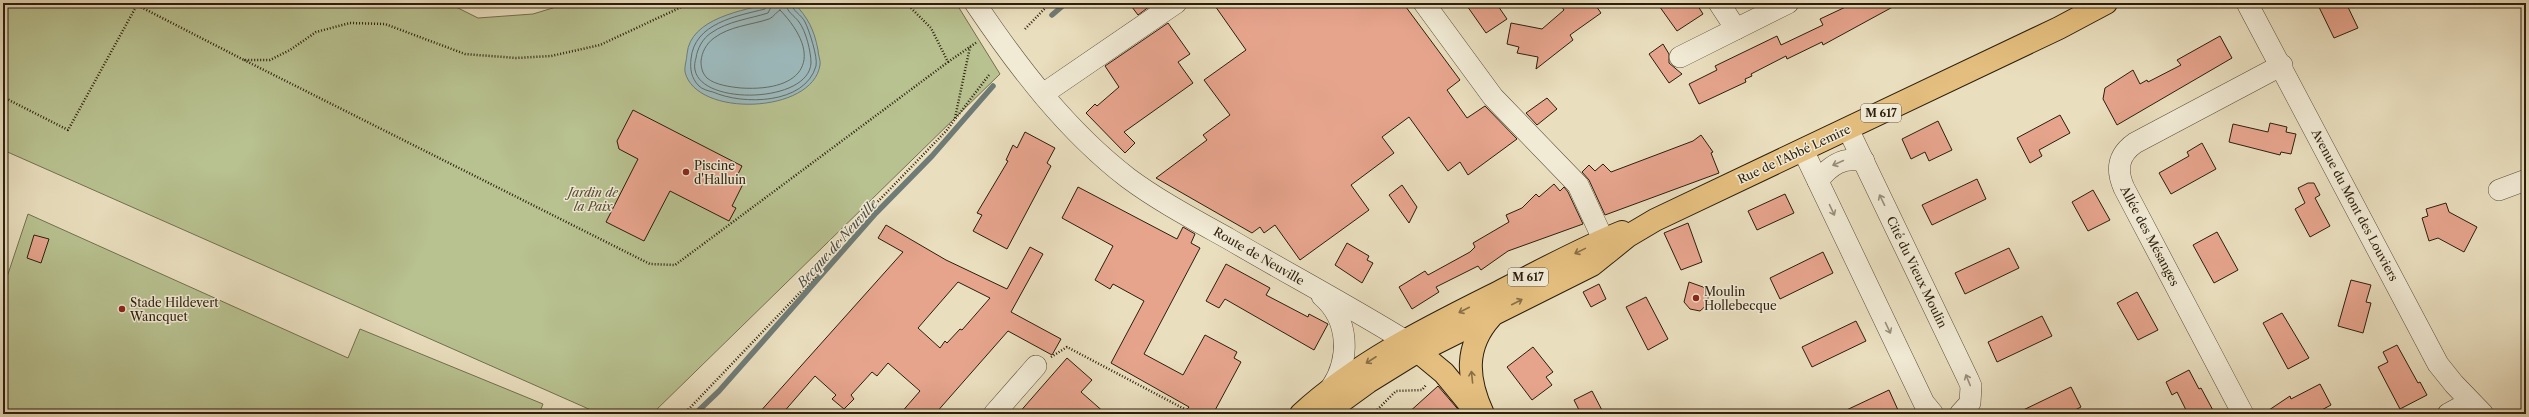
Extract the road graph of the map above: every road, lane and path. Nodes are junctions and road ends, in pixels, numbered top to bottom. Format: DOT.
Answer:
graph roads {
  1 [pos="690,3"];
  2 [pos="906,3"];
  3 [pos="975,3"];
  4 [pos="1050,3"];
  5 [pos="1176,3"];
  6 [pos="1424,3"];
  7 [pos="1719,3"];
  8 [pos="1788,3"];
  9 [pos="2106,3"];
  10 [pos="2247,3"];
  11 [pos="135,4"];
  12 [pos="1025,29"];
  13 [pos="1736,29"];
  14 [pos="994,31"];
  15 [pos="970,47"];
  16 [pos="1680,57"];
  17 [pos="244,60"];
  18 [pos="948,62"];
  19 [pos="2282,66"];
  20 [pos="989,75"];
  21 [pos="1043,94"];
  22 [pos="3,97"];
  23 [pos="955,118"];
  24 [pos="1848,129"];
  25 [pos="1803,150"];
  26 [pos="1864,161"];
  27 [pos="2526,180"];
  28 [pos="1818,181"];
  29 [pos="2499,190"];
  30 [pos="1606,246"];
  31 [pos="1311,286"];
  32 [pos="1494,314"];
  33 [pos="1412,346"];
  34 [pos="1036,366"];
  35 [pos="1444,373"];
  36 [pos="1331,388"];
  37 [pos="2474,410"];
  38 [pos="684,414"];
  39 [pos="994,414"];
  40 [pos="1194,414"];
  41 [pos="1300,414"];
  42 [pos="1324,414"];
  43 [pos="1373,414"];
  44 [pos="1478,414"];
  45 [pos="1483,414"];
  46 [pos="1933,414"];
  47 [pos="1960,414"];
  48 [pos="2243,414"];
  49 [pos="2448,414"];
  1 -- 17 [label="path"];
  2 -- 18 [label="path"];
  3 -- 14 [label="street, Route de Neuville"];
  4 -- 12 [label="path"];
  5 -- 21 [label="street"];
  6 -- 30 [label="street"];
  7 -- 13 [label="street"];
  8 -- 13 [label="street"];
  9 -- 24 [label="main road, Rue de l'Abbé Lemire / M 617"];
  10 -- 19 [label="street, Avenue du Mont des Louviers"];
  11 -- 17 [label="path"];
  11 -- 22 [label="path"];
  13 -- 16 [label="street"];
  14 -- 15 [label="path"];
  14 -- 21 [label="street, Route de Neuville"];
  15 -- 18 [label="path"];
  15 -- 23 [label="path"];
  17 -- 18 [label="path"];
  19 -- 37 [label="street, Avenue du Mont des Louviers"];
  19 -- 48 [label="street, Allée des Mésanges"];
  20 -- 38 [label="path"];
  21 -- 31 [label="street, Route de Neuville"];
  24 -- 25 [label="main road, Rue de l'Abbé Lemire / M 617"];
  24 -- 26 [label="street, Cité du Vieux Moulin"];
  25 -- 28 [label="street"];
  25 -- 30 [label="main road, Rue de l'Abbé Lemire / M 617"];
  26 -- 28 [label="street, one-way"];
  47 -- 26 [label="street, Cité du Vieux Moulin, one-way"];
  27 -- 29 [label="street"];
  28 -- 46 [label="street, one-way"];
  32 -- 30 [label="main road, Rue de l'Abbé Lemire / M 617, one-way"];
  30 -- 33 [label="main road, Rue de l'Abbé Lemire / M 617, one-way"];
  31 -- 33 [label="street, Route de Neuville"];
  31 -- 36 [label="street"];
  32 -- 33 [label="main road, Rue de l'Abbé Lemire / M 617"];
  45 -- 32 [label="main road, one-way"];
  33 -- 35 [label="main road, Route de Neuville"];
  33 -- 36 [label="main road, M 617, one-way"];
  33 -- 42 [label="main road, M 617"];
  34 -- 39 [label="street"];
  34 -- 40 [label="path"];
  35 -- 43 [label="path"];
  35 -- 44 [label="main road, Route de Neuville"];
  36 -- 41 [label="main road, M 617"];
  37 -- 49 [label="street"];
}
